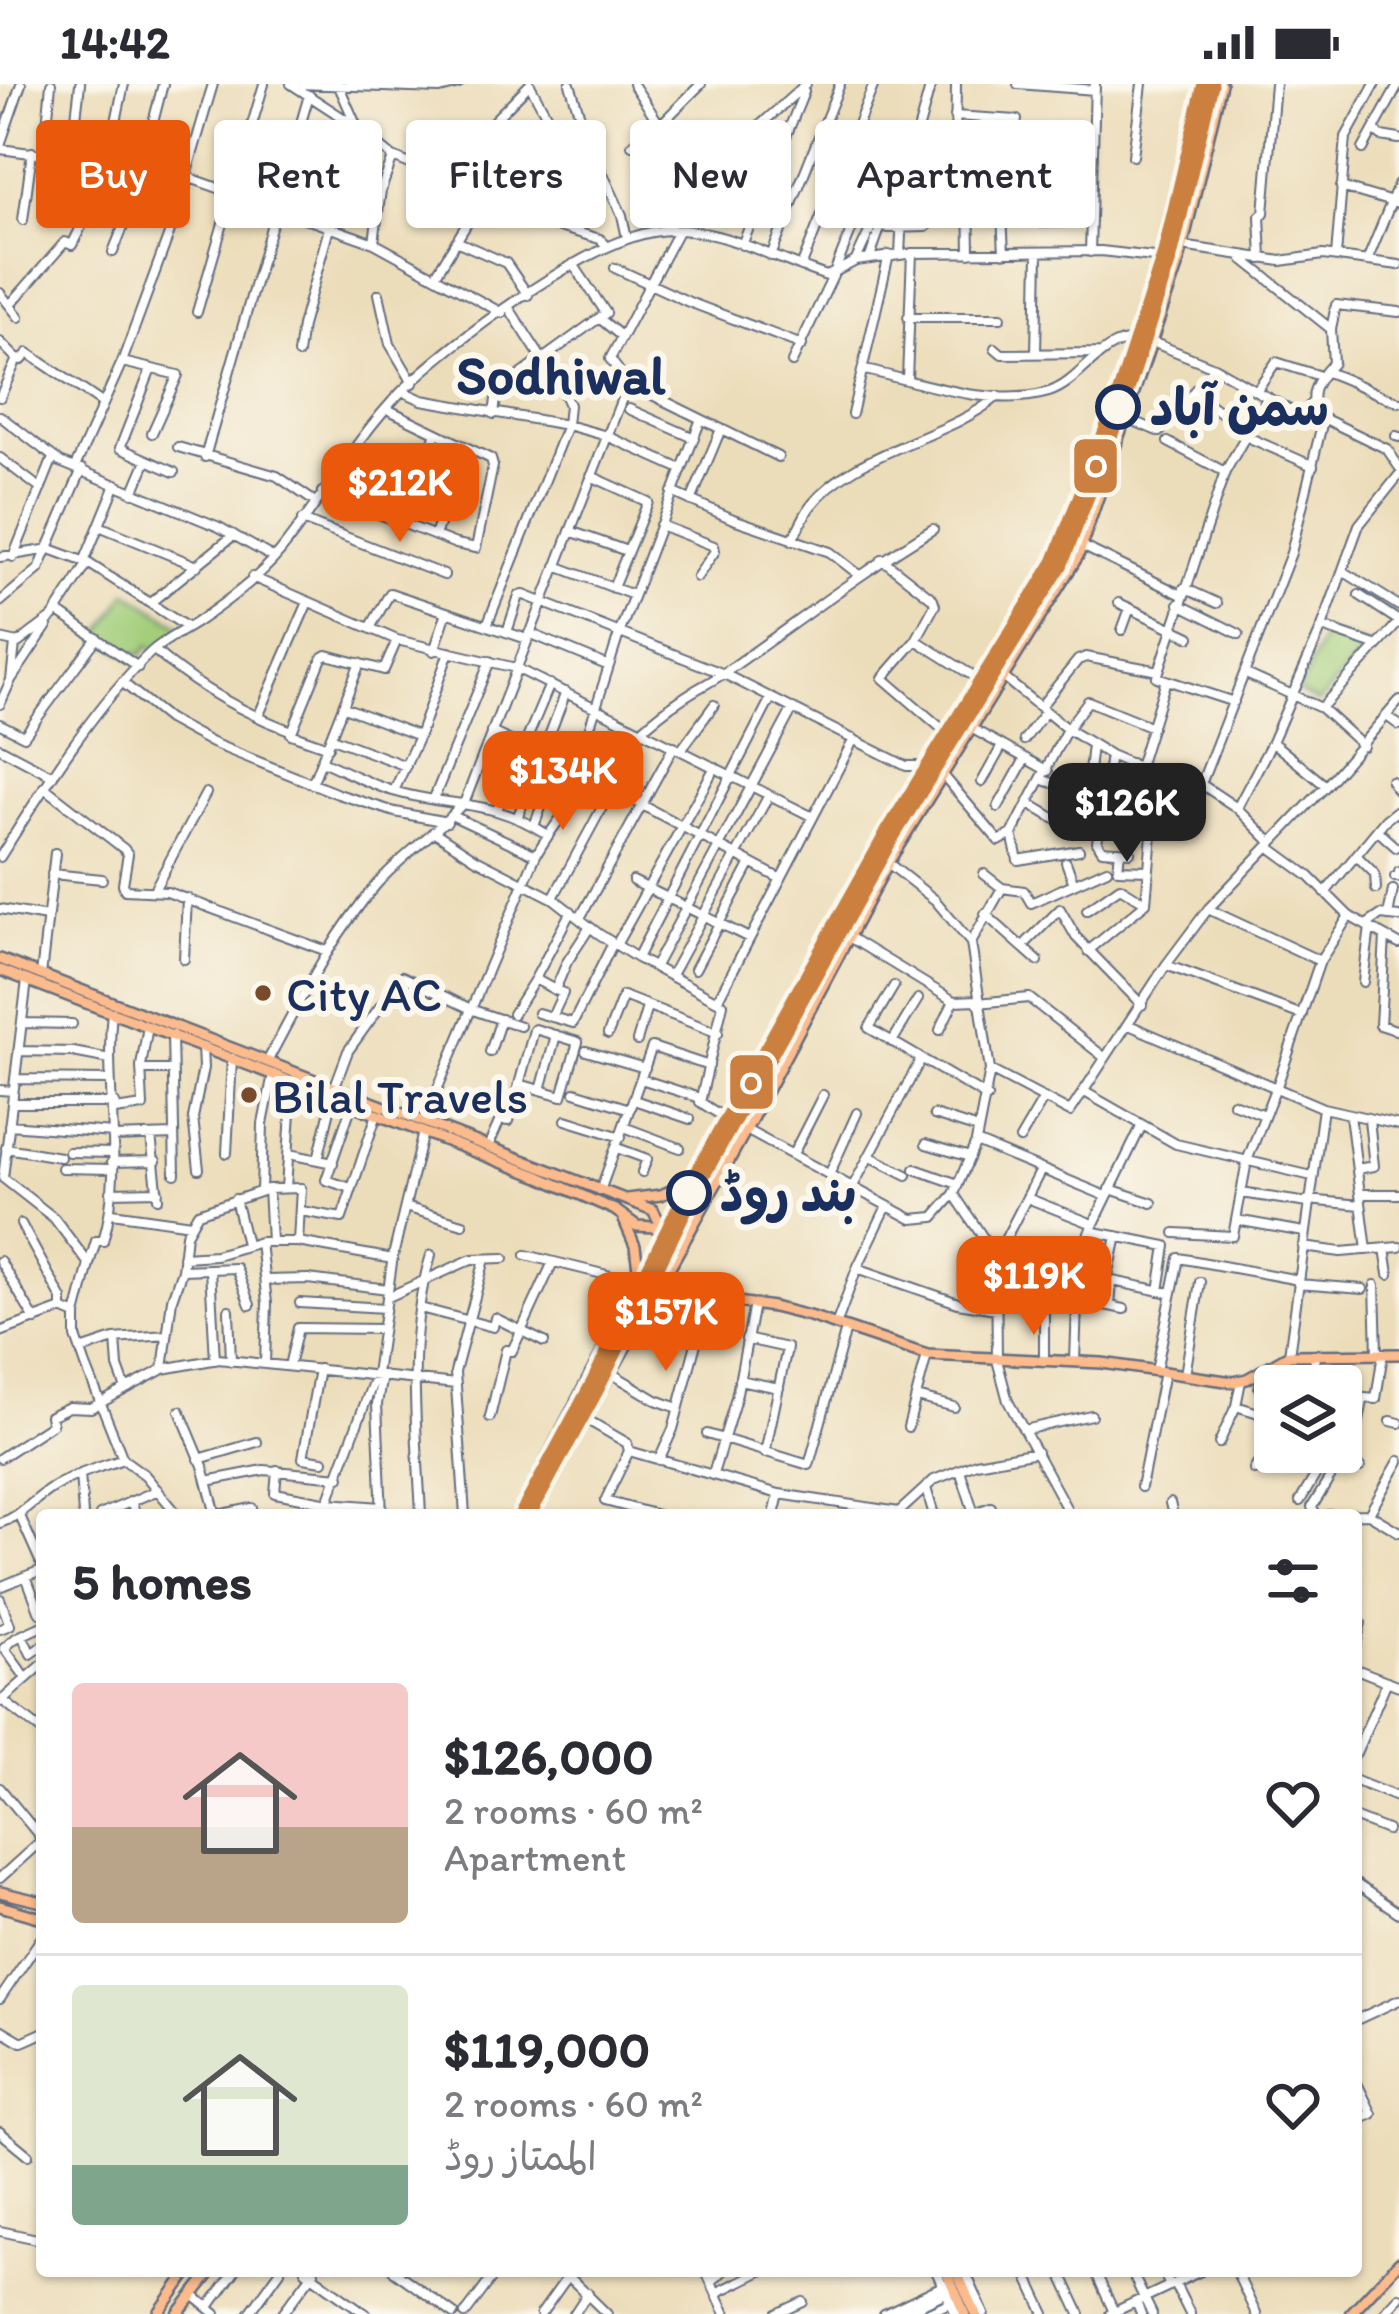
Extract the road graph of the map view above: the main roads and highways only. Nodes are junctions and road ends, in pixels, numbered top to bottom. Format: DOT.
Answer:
graph roads {
  1 [pos="1204,84"];
  2 [pos="1221,84"];
  3 [pos="1029,608"];
  4 [pos="1042,616"];
  5 [pos="0,959"];
  6 [pos="0,970"];
  7 [pos="334,1091"];
  8 [pos="424,1126"];
  9 [pos="450,1137"];
  10 [pos="695,1178"];
  11 [pos="622,1199"];
  12 [pos="622,1213"];
  13 [pos="667,1228"];
  14 [pos="685,1236"];
  15 [pos="640,1284"];
  16 [pos="661,1284"];
  17 [pos="1399,1354"];
  18 [pos="521,1509"];
  19 [pos="535,1509"];
  20 [pos="0,1892"];
  21 [pos="36,1901"];
  22 [pos="0,1906"];
  23 [pos="36,1916"];
  24 [pos="1399,2262"];
  25 [pos="185,2277"];
  26 [pos="207,2277"];
  27 [pos="954,2293"];
  28 [pos="158,2314"];
  29 [pos="178,2314"];
  30 [pos="980,2314"];
  31 [pos="1350,2314"];
  1 -- 3 [label="main road"];
  2 -- 4 [label="main road"];
  3 -- 4 [label="main road"];
  3 -- 10 [label="main road"];
  4 -- 14 [label="main road"];
  5 -- 7 [label="main road"];
  6 -- 7 [label="main road"];
  7 -- 8 [label="main road"];
  7 -- 8 [label="main road"];
  8 -- 9 [label="main road"];
  9 -- 11 [label="main road"];
  9 -- 12 [label="main road"];
  10 -- 11 [label="main road"];
  10 -- 13 [label="main road"];
  11 -- 13 [label="main road"];
  12 -- 13 [label="main road"];
  12 -- 15 [label="main road"];
  13 -- 14 [label="main road"];
  13 -- 15 [label="main road"];
  14 -- 16 [label="main road"];
  15 -- 18 [label="main road"];
  16 -- 17 [label="main road"];
  16 -- 19 [label="main road"];
  20 -- 21 [label="main road"];
  22 -- 23 [label="main road"];
  24 -- 31 [label="main road"];
  25 -- 28 [label="main road"];
  26 -- 29 [label="main road"];
  27 -- 30 [label="main road"];
}
